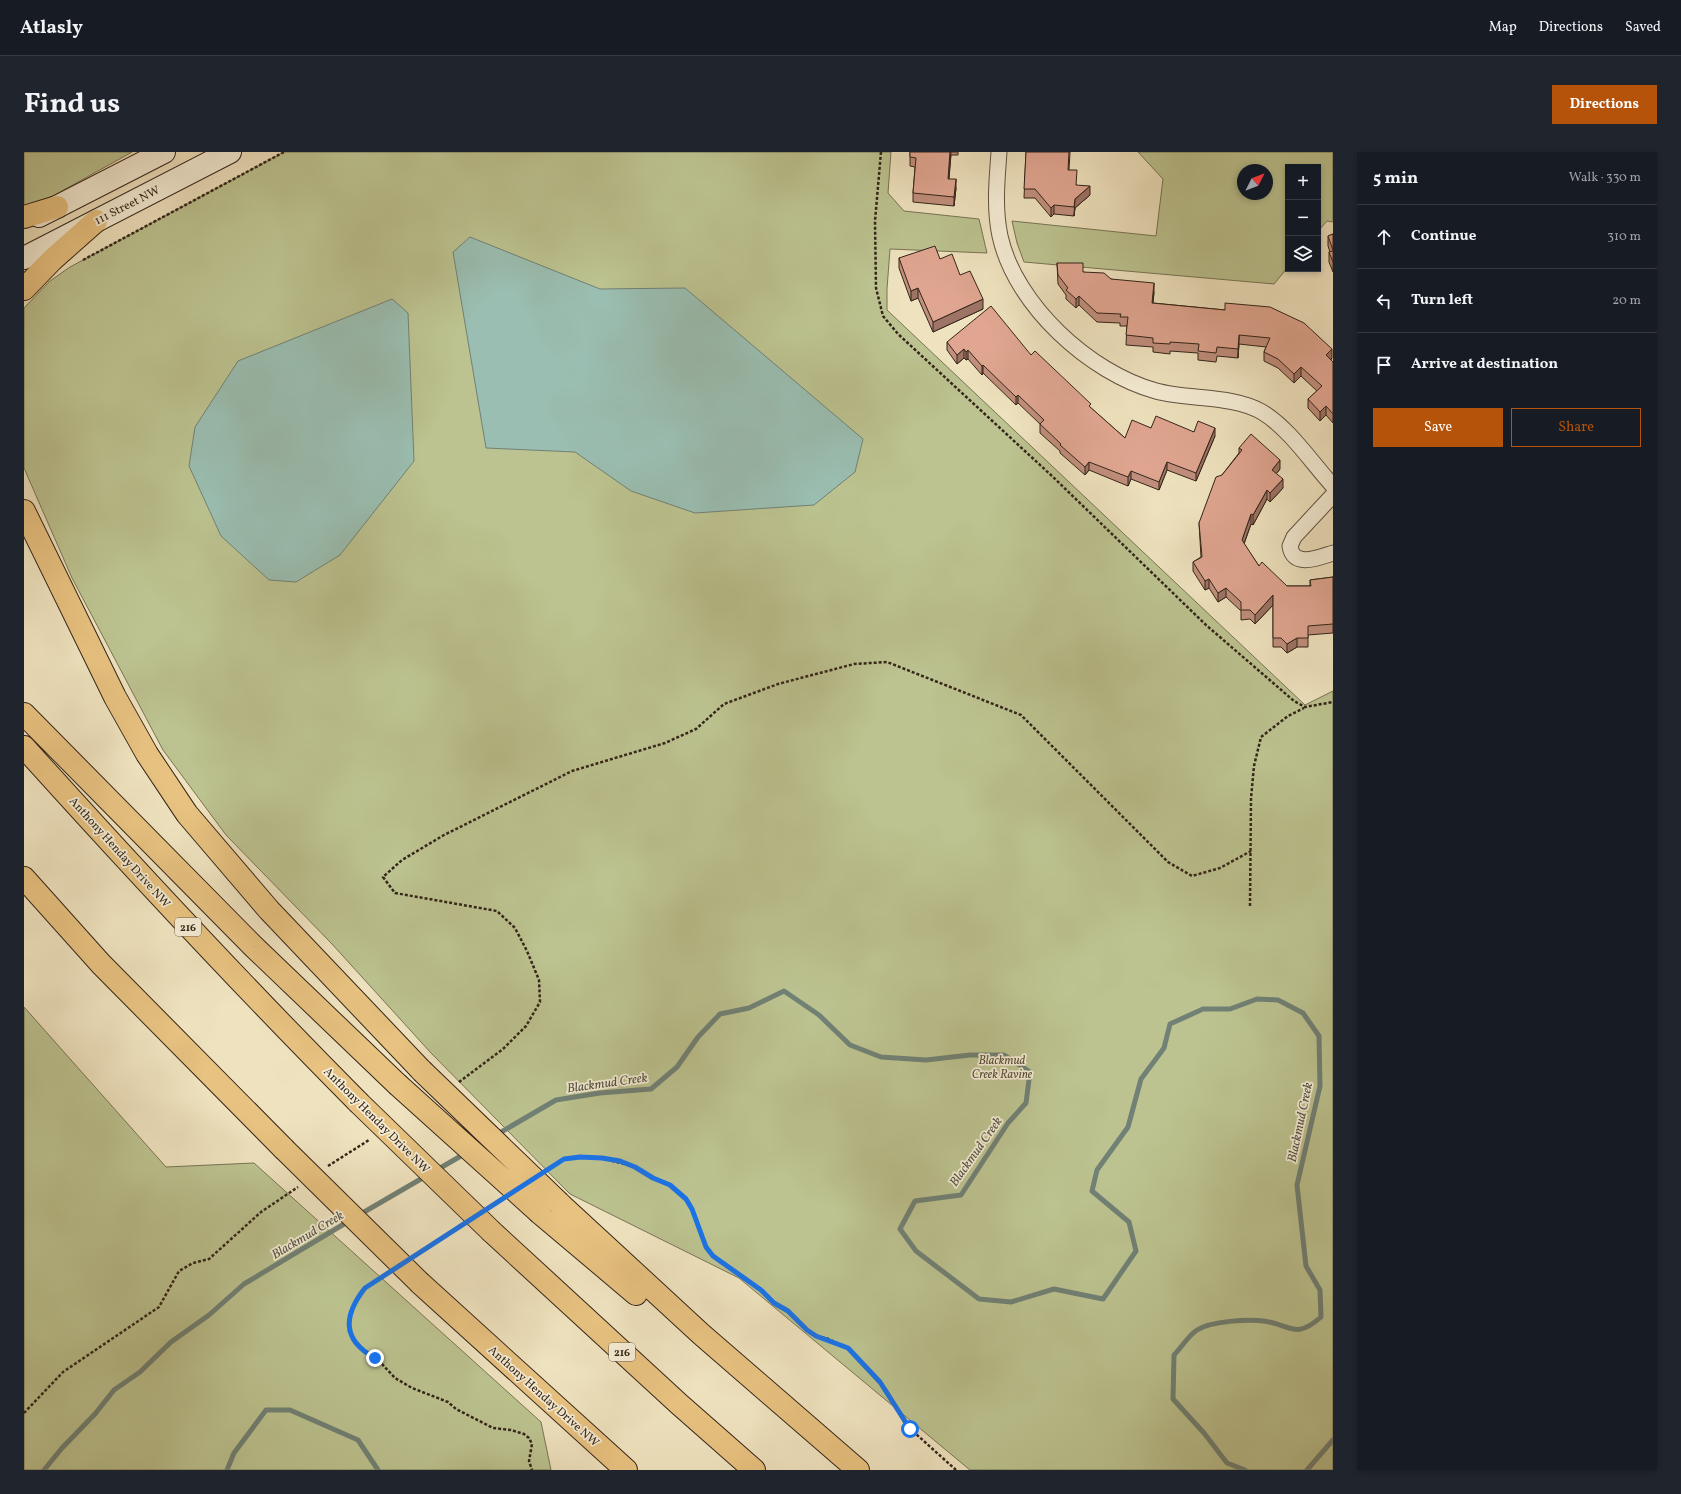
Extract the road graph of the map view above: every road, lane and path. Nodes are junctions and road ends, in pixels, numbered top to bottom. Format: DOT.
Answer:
graph roads {
  1 [pos="164,152"];
  2 [pos="230,152"];
  3 [pos="284,152"];
  4 [pos="881,152"];
  5 [pos="999,152"];
  6 [pos="57,207"];
  7 [pos="24,218"];
  8 [pos="96,221"];
  9 [pos="24,224"];
  10 [pos="24,258"];
  11 [pos="77,263"];
  12 [pos="24,289"];
  13 [pos="1333,486"];
  14 [pos="1333,495"];
  15 [pos="24,511"];
  16 [pos="1333,553"];
  17 [pos="1333,702"];
  18 [pos="1305,707"];
  19 [pos="24,714"];
  20 [pos="24,747"];
  21 [pos="1251,851"];
  22 [pos="24,878"];
  23 [pos="24,901"];
  24 [pos="1250,906"];
  25 [pos="101,964"];
  26 [pos="454,1086"];
  27 [pos="374,1136"];
  28 [pos="549,1169"];
  29 [pos="323,1170"];
  30 [pos="304,1183"];
  31 [pos="461,1226"];
  32 [pos="414,1256"];
  33 [pos="389,1272"];
  34 [pos="24,1413"];
  35 [pos="855,1467"];
  36 [pos="532,1470"];
  37 [pos="626,1470"];
  38 [pos="754,1470"];
  39 [pos="956,1470"];
  1 -- 6 [label="main road"];
  2 -- 8 [label="main road, 111 Street NW"];
  3 -- 11 [label="path"];
  4 -- 18 [label="path"];
  5 -- 13 [label="street"];
  6 -- 7 [label="highway"];
  6 -- 9 [label="main road"];
  8 -- 10 [label="main road, 111 Street NW"];
  8 -- 12 [label="highway"];
  14 -- 16 [label="street"];
  15 -- 35 [label="highway, bridge"];
  17 -- 18 [label="path"];
  18 -- 21 [label="path"];
  19 -- 35 [label="highway, bridge"];
  20 -- 38 [label="highway, Anthony Henday Drive NW / 216, bridge"];
  21 -- 24 [label="path"];
  21 -- 26 [label="path"];
  22 -- 25 [label="highway, Anthony Henday Drive NW"];
  23 -- 25 [label="highway"];
  25 -- 37 [label="highway, Anthony Henday Drive NW, bridge"];
  27 -- 29 [label="path"];
  28 -- 39 [label="path"];
  30 -- 34 [label="path"];
  31 -- 32 [label="path"];
  33 -- 36 [label="path"];
}
